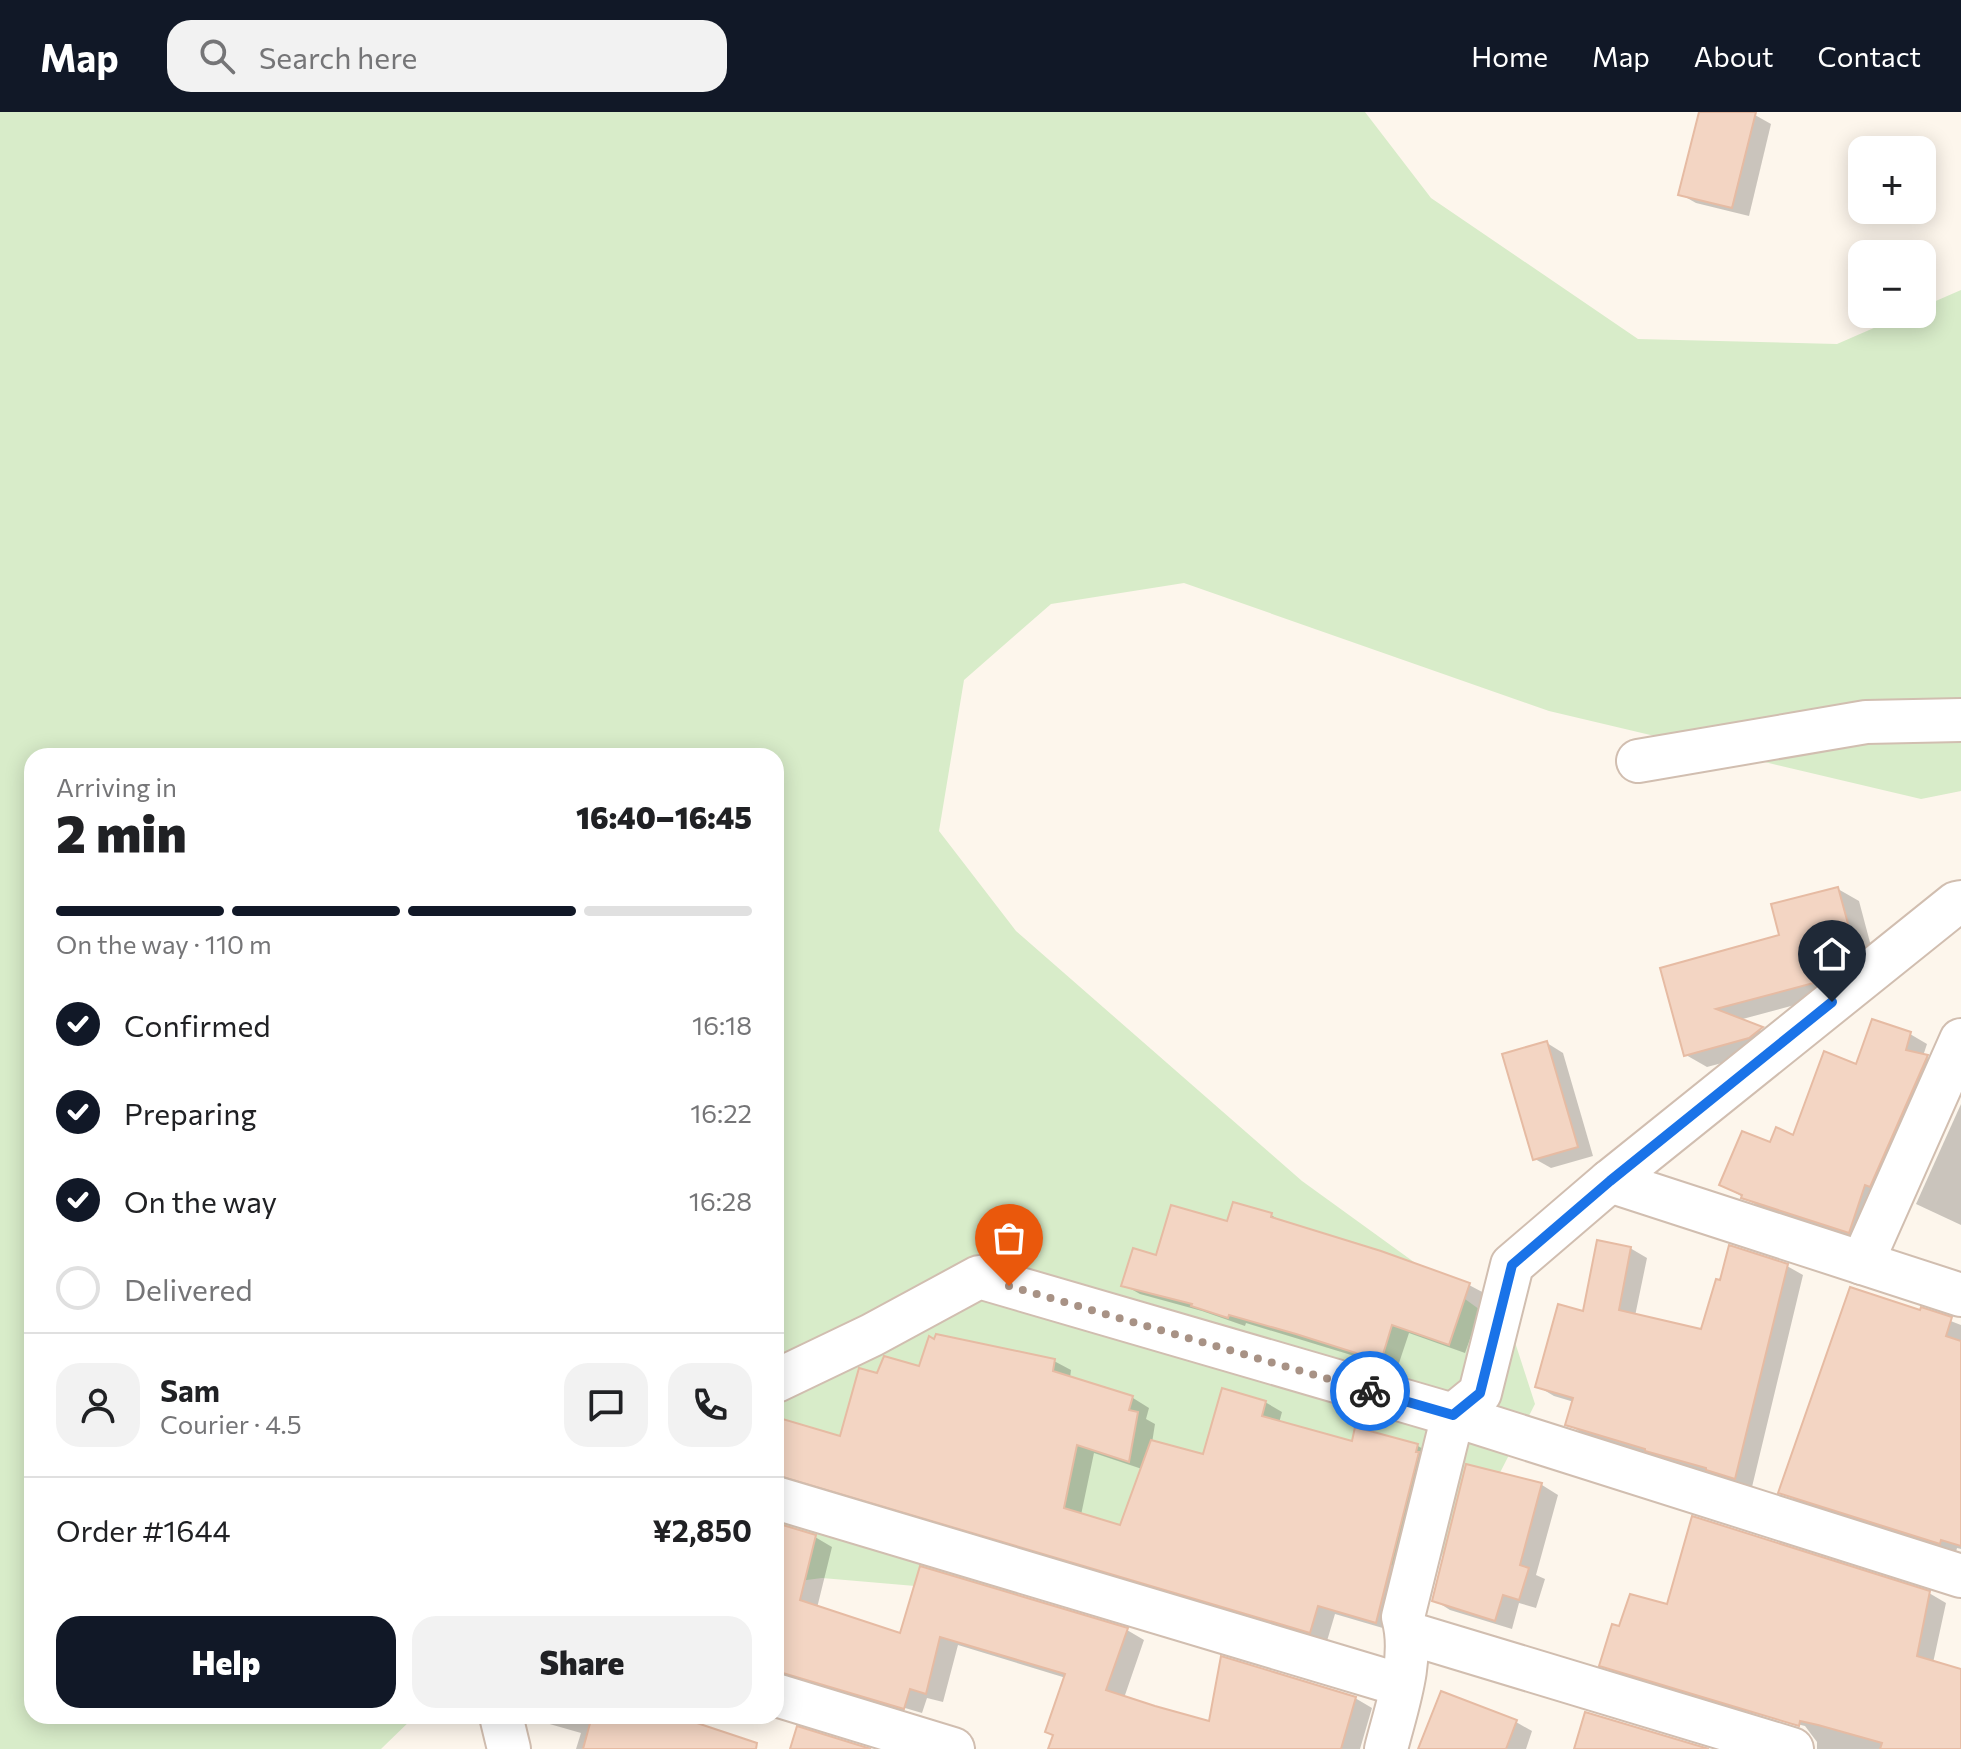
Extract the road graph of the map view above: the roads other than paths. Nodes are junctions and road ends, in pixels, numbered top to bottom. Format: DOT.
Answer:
graph roads {
  1 [pos="1961,720"];
  2 [pos="1638,761"];
  3 [pos="1961,902"];
  4 [pos="1961,1040"];
  5 [pos="1610,1181"];
  6 [pos="1862,1263"];
  7 [pos="1961,1295"];
  8 [pos="784,1377"];
  9 [pos="1453,1415"];
  10 [pos="784,1500"];
  11 [pos="1961,1576"];
  12 [pos="1408,1633"];
  13 [pos="1401,1685"];
  14 [pos="784,1697"];
  15 [pos="503,1724"];
  16 [pos="509,1749"];
  17 [pos="953,1749"];
  18 [pos="1386,1749"];
  19 [pos="1792,1749"];
  1 -- 2 [label="street"];
  3 -- 5 [label="street"];
  4 -- 6 [label="street"];
  5 -- 6 [label="street"];
  5 -- 9 [label="street"];
  6 -- 7 [label="street"];
  8 -- 9 [label="street"];
  9 -- 11 [label="street"];
  9 -- 12 [label="street"];
  10 -- 13 [label="street"];
  12 -- 13 [label="street"];
  12 -- 19 [label="street"];
  13 -- 18 [label="street"];
  14 -- 17 [label="street"];
  15 -- 16 [label="street"];
}
